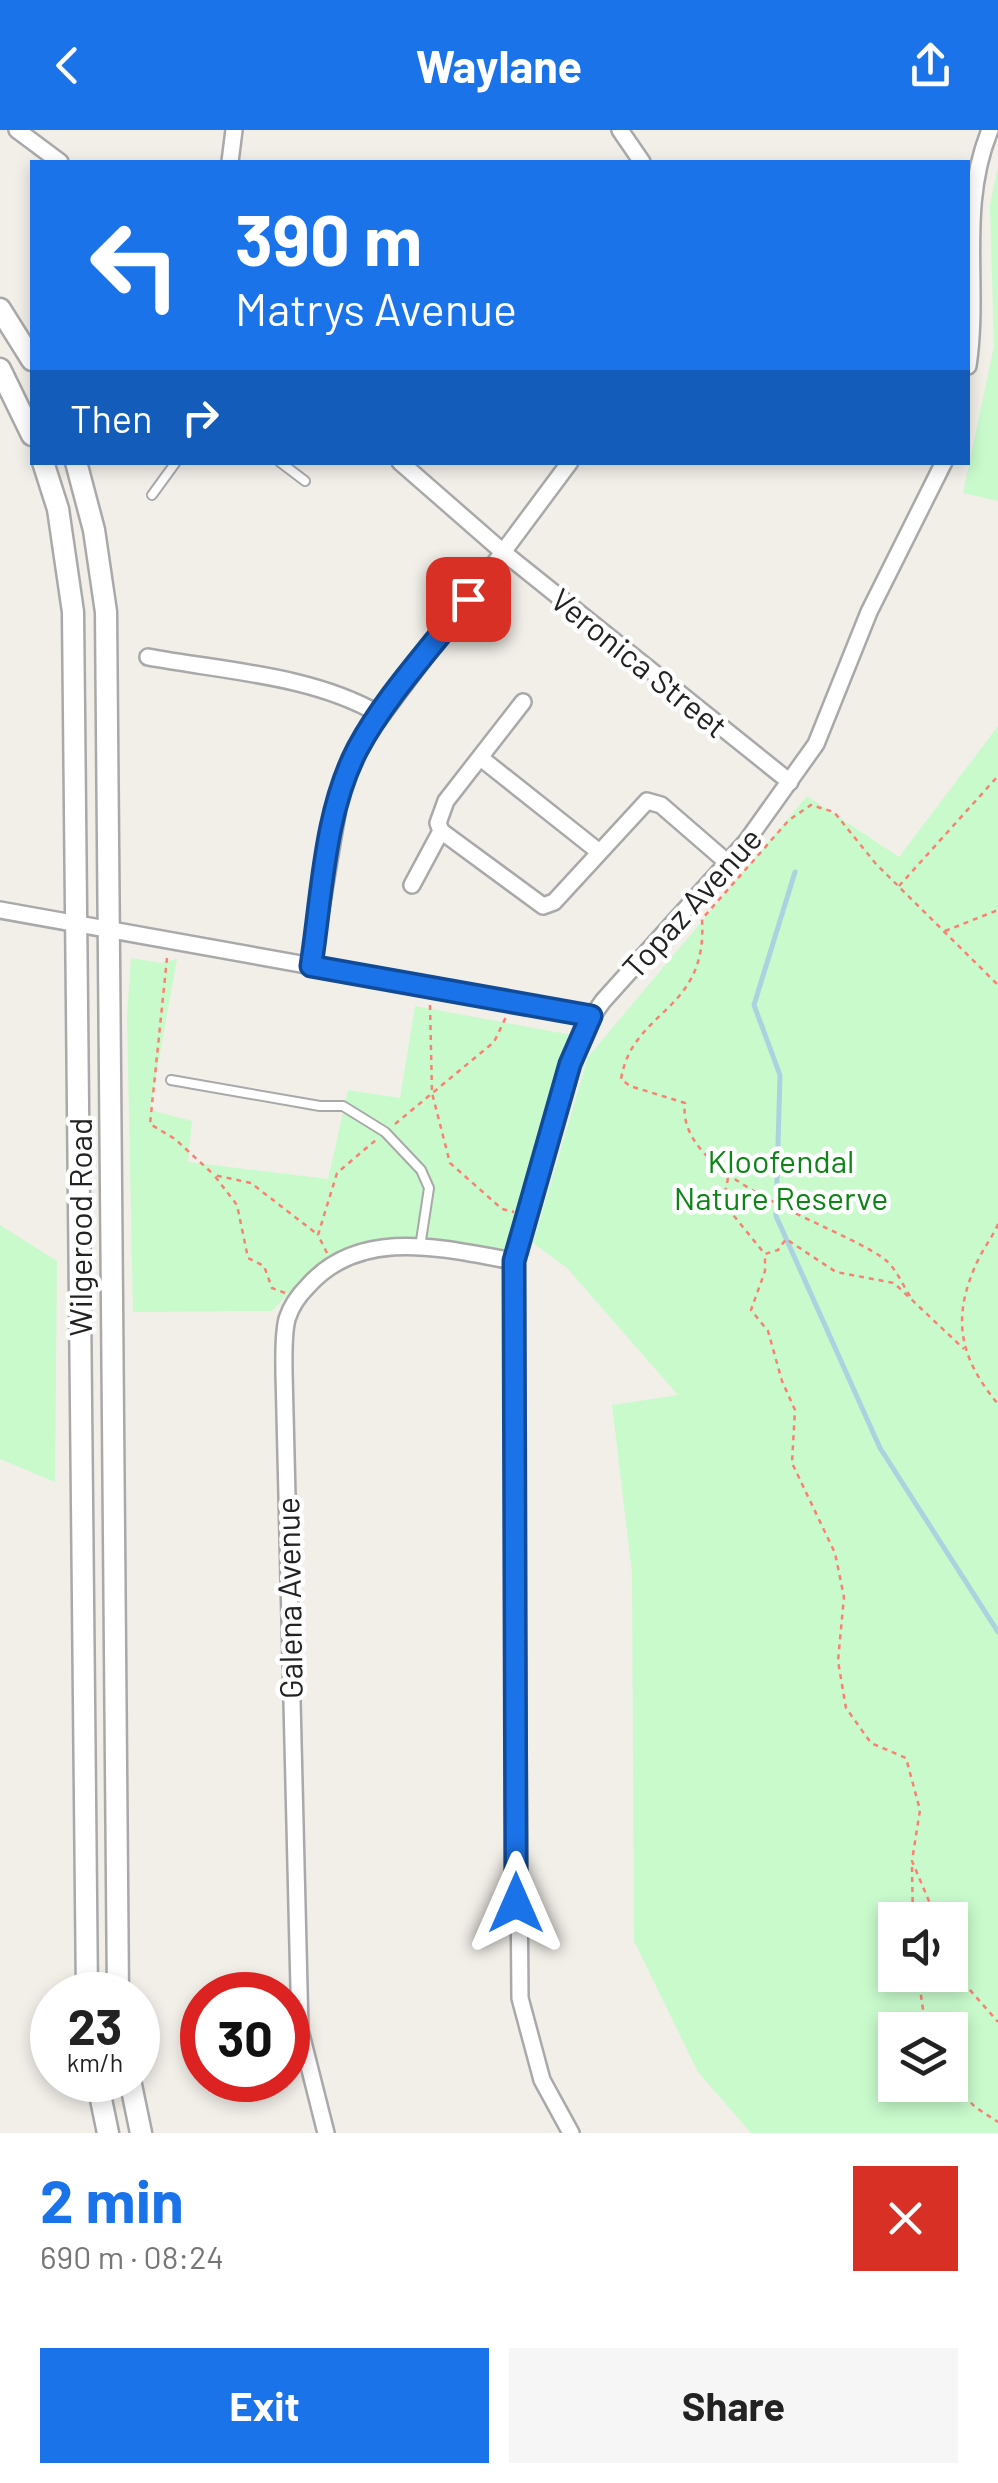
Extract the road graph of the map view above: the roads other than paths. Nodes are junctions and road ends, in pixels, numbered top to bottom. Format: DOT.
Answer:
graph roads {
  1 [pos="17,130"];
  2 [pos="234,130"];
  3 [pos="620,130"];
  4 [pos="990,130"];
  5 [pos="57,160"];
  6 [pos="230,160"];
  7 [pos="641,160"];
  8 [pos="970,254"];
  9 [pos="0,309"];
  10 [pos="30,357"];
  11 [pos="0,369"];
  12 [pos="30,432"];
  13 [pos="44,465"];
  14 [pos="77,465"];
  15 [pos="174,465"];
  16 [pos="284,465"];
  17 [pos="403,465"];
  18 [pos="568,465"];
  19 [pos="942,465"];
  20 [pos="304,481"];
  21 [pos="152,495"];
  22 [pos="503,552"];
  23 [pos="148,656"];
  24 [pos="524,702"];
  25 [pos="379,714"];
  26 [pos="482,759"];
  27 [pos="790,782"];
  28 [pos="441,831"];
  29 [pos="598,851"];
  30 [pos="728,863"];
  31 [pos="412,885"];
  32 [pos="0,910"];
  33 [pos="76,926"];
  34 [pos="109,933"];
  35 [pos="311,966"];
  36 [pos="591,1016"];
  37 [pos="171,1080"];
  38 [pos="420,1247"];
  39 [pos="514,1261"];
  40 [pos="87,1972"];
  41 [pos="118,1972"];
  42 [pos="102,2102"];
  43 [pos="135,2102"];
  44 [pos="108,2133"];
  45 [pos="141,2133"];
  46 [pos="326,2133"];
  47 [pos="571,2133"];
  1 -- 5 [label="street"];
  2 -- 6 [label="street"];
  3 -- 7 [label="street"];
  4 -- 8 [label="street"];
  9 -- 10 [label="street"];
  11 -- 12 [label="street"];
  13 -- 33 [label="street, Wilgerood Road"];
  14 -- 34 [label="street, Wilgerood Road"];
  15 -- 21 [label="lane"];
  16 -- 20 [label="lane"];
  17 -- 22 [label="street, Veronica Street"];
  18 -- 22 [label="street"];
  19 -- 27 [label="street, Topaz Avenue"];
  22 -- 25 [label="street"];
  22 -- 27 [label="street, Veronica Street"];
  23 -- 25 [label="street"];
  24 -- 26 [label="street"];
  25 -- 35 [label="street"];
  26 -- 28 [label="street"];
  26 -- 29 [label="street"];
  27 -- 30 [label="street, Topaz Avenue"];
  28 -- 29 [label="street"];
  28 -- 31 [label="street"];
  29 -- 30 [label="street"];
  30 -- 36 [label="street, Topaz Avenue"];
  32 -- 33 [label="street"];
  33 -- 34 [label="street"];
  33 -- 40 [label="street, Wilgerood Road"];
  34 -- 35 [label="street"];
  34 -- 41 [label="street, Wilgerood Road"];
  35 -- 36 [label="street"];
  36 -- 39 [label="street, Topaz Avenue"];
  37 -- 38 [label="lane"];
  38 -- 39 [label="street"];
  38 -- 46 [label="street, Galena Avenue"];
  39 -- 47 [label="street, Topaz Avenue"];
  42 -- 44 [label="street"];
  43 -- 45 [label="street"];
}
